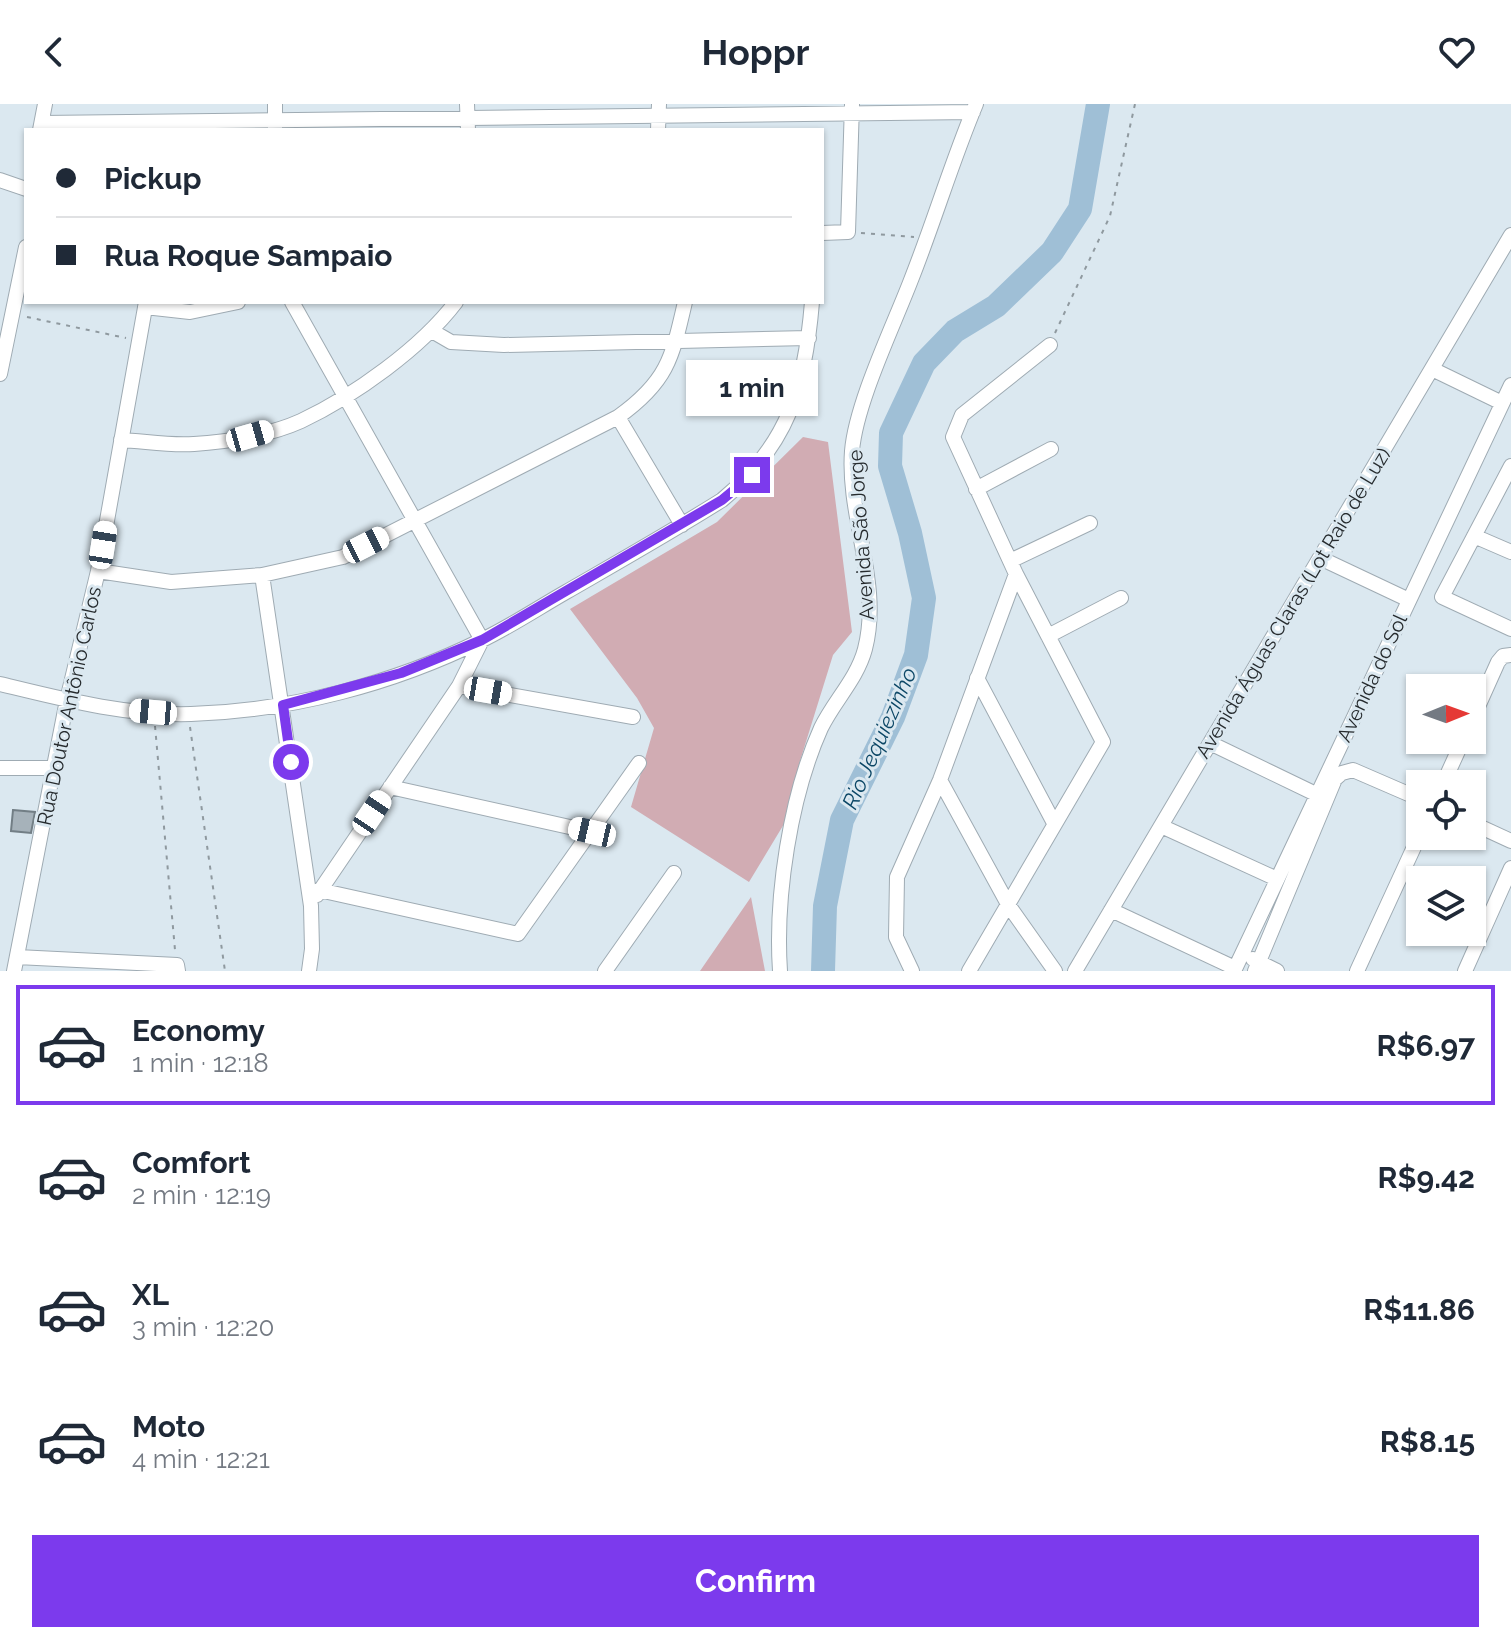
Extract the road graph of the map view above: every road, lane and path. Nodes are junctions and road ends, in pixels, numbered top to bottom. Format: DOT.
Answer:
graph roads {
  1 [pos="45,104"];
  2 [pos="275,104"];
  3 [pos="1135,104"];
  4 [pos="974,108"];
  5 [pos="852,110"];
  6 [pos="468,117"];
  7 [pos="659,117"];
  8 [pos="41,126"];
  9 [pos="275,126"];
  10 [pos="0,180"];
  11 [pos="24,188"];
  12 [pos="848,232"];
  13 [pos="824,233"];
  14 [pos="1511,235"];
  15 [pos="927,238"];
  16 [pos="24,254"];
  17 [pos="145,304"];
  18 [pos="228,304"];
  19 [pos="293,304"];
  20 [pos="454,304"];
  21 [pos="685,304"];
  22 [pos="812,304"];
  23 [pos="6,312"];
  24 [pos="432,331"];
  25 [pos="809,338"];
  26 [pos="139,341"];
  27 [pos="676,343"];
  28 [pos="1050,345"];
  29 [pos="1432,369"];
  30 [pos="0,374"];
  31 [pos="1511,385"];
  32 [pos="343,395"];
  33 [pos="1502,403"];
  34 [pos="618,417"];
  35 [pos="121,440"];
  36 [pos="1051,449"];
  37 [pos="1511,466"];
  38 [pos="976,489"];
  39 [pos="414,522"];
  40 [pos="1090,523"];
  41 [pos="682,525"];
  42 [pos="1474,536"];
  43 [pos="1511,552"];
  44 [pos="1320,558"];
  45 [pos="1013,567"];
  46 [pos="98,571"];
  47 [pos="262,575"];
  48 [pos="1121,598"];
  49 [pos="1409,600"];
  50 [pos="1511,629"];
  51 [pos="1048,636"];
  52 [pos="482,640"];
  53 [pos="1510,655"];
  54 [pos="977,678"];
  55 [pos="0,684"];
  56 [pos="459,686"];
  57 [pos="1486,689"];
  58 [pos="67,700"];
  59 [pos="283,705"];
  60 [pos="153,712"];
  61 [pos="189,714"];
  62 [pos="633,717"];
  63 [pos="1210,743"];
  64 [pos="639,763"];
  65 [pos="0,768"];
  66 [pos="55,768"];
  67 [pos="940,780"];
  68 [pos="390,787"];
  69 [pos="1406,793"];
  70 [pos="1322,798"];
  71 [pos="1054,823"];
  72 [pos="1161,826"];
  73 [pos="1486,829"];
  74 [pos="592,832"];
  75 [pos="1511,841"];
  76 [pos="1413,850"];
  77 [pos="1511,868"];
  78 [pos="674,873"];
  79 [pos="1277,879"];
  80 [pos="319,890"];
  81 [pos="311,906"];
  82 [pos="1009,906"];
  83 [pos="1111,910"];
  84 [pos="1242,954"];
  85 [pos="15,964"];
  86 [pos="1258,967"];
  87 [pos="177,968"];
  88 [pos="1234,970"];
  89 [pos="225,971"];
  90 [pos="309,971"];
  91 [pos="605,971"];
  92 [pos="780,971"];
  93 [pos="912,971"];
  94 [pos="969,971"];
  95 [pos="1055,971"];
  96 [pos="1075,971"];
  97 [pos="1277,971"];
  98 [pos="1357,971"];
  99 [pos="1465,971"];
  1 -- 8 [label="street"];
  2 -- 9 [label="street"];
  3 -- 28 [label="path"];
  4 -- 5 [label="street"];
  4 -- 15 [label="street, Avenida São Jorge"];
  5 -- 7 [label="street"];
  5 -- 12 [label="street"];
  6 -- 7 [label="street"];
  6 -- 9 [label="street"];
  8 -- 9 [label="street"];
  10 -- 11 [label="street"];
  12 -- 13 [label="street"];
  12 -- 15 [label="path"];
  14 -- 29 [label="street, Avenida Águas Claras (Lot Raio de Luz)"];
  15 -- 92 [label="street, Avenida São Jorge"];
  16 -- 23 [label="street"];
  17 -- 18 [label="street"];
  17 -- 26 [label="street, Rua Doutor Antônio Carlos"];
  19 -- 32 [label="street"];
  20 -- 24 [label="street"];
  21 -- 27 [label="street"];
  22 -- 25 [label="street"];
  23 -- 26 [label="path"];
  23 -- 30 [label="street"];
  24 -- 27 [label="street"];
  24 -- 32 [label="street"];
  25 -- 27 [label="street"];
  25 -- 41 [label="street"];
  26 -- 35 [label="street, Rua Doutor Antônio Carlos"];
  27 -- 34 [label="street"];
  28 -- 38 [label="street"];
  29 -- 33 [label="street"];
  29 -- 44 [label="street, Avenida Águas Claras (Lot Raio de Luz)"];
  31 -- 33 [label="street, Avenida do Sol"];
  32 -- 35 [label="street"];
  32 -- 39 [label="street"];
  33 -- 49 [label="street, Avenida do Sol"];
  34 -- 39 [label="street"];
  34 -- 41 [label="street"];
  35 -- 46 [label="street, Rua Doutor Antônio Carlos"];
  36 -- 38 [label="street"];
  37 -- 42 [label="street"];
  38 -- 45 [label="street"];
  39 -- 47 [label="street"];
  39 -- 52 [label="street"];
  40 -- 45 [label="street"];
  41 -- 52 [label="street"];
  42 -- 43 [label="street"];
  42 -- 50 [label="street"];
  44 -- 49 [label="street"];
  44 -- 63 [label="street, Avenida Águas Claras (Lot Raio de Luz)"];
  45 -- 51 [label="street"];
  45 -- 54 [label="street"];
  46 -- 47 [label="street"];
  46 -- 58 [label="street, Rua Doutor Antônio Carlos"];
  47 -- 59 [label="street"];
  48 -- 51 [label="street"];
  49 -- 70 [label="street, Avenida do Sol"];
  51 -- 71 [label="street"];
  52 -- 56 [label="street"];
  52 -- 59 [label="street"];
  53 -- 57 [label="street"];
  54 -- 67 [label="street"];
  54 -- 71 [label="street"];
  55 -- 58 [label="street"];
  56 -- 62 [label="street"];
  56 -- 68 [label="street"];
  58 -- 60 [label="street"];
  58 -- 66 [label="street, Rua Doutor Antônio Carlos"];
  59 -- 61 [label="street"];
  59 -- 81 [label="street"];
  60 -- 61 [label="street"];
  60 -- 87 [label="path"];
  61 -- 89 [label="path"];
  63 -- 70 [label="street"];
  63 -- 72 [label="street, Avenida Águas Claras (Lot Raio de Luz)"];
  64 -- 74 [label="street"];
  65 -- 66 [label="street"];
  66 -- 85 [label="street, Rua Doutor Antônio Carlos"];
  67 -- 82 [label="street"];
  67 -- 93 [label="street"];
  68 -- 74 [label="street"];
  68 -- 80 [label="street"];
  69 -- 70 [label="street"];
  70 -- 79 [label="street, Avenida do Sol"];
  70 -- 86 [label="street, Avenida do Sol"];
  71 -- 82 [label="street"];
  72 -- 79 [label="street"];
  72 -- 83 [label="street, Avenida Águas Claras (Lot Raio de Luz)"];
  73 -- 75 [label="street"];
  74 -- 80 [label="street"];
  76 -- 98 [label="street"];
  77 -- 99 [label="street"];
  78 -- 91 [label="street"];
  79 -- 84 [label="street, Avenida do Sol"];
  80 -- 81 [label="street"];
  81 -- 90 [label="street"];
  82 -- 94 [label="street"];
  82 -- 95 [label="street"];
  83 -- 88 [label="street"];
  83 -- 96 [label="street, Avenida Águas Claras (Lot Raio de Luz)"];
  84 -- 86 [label="street"];
  84 -- 88 [label="street, Avenida do Sol"];
  85 -- 87 [label="street"];
  86 -- 97 [label="street"];
}
